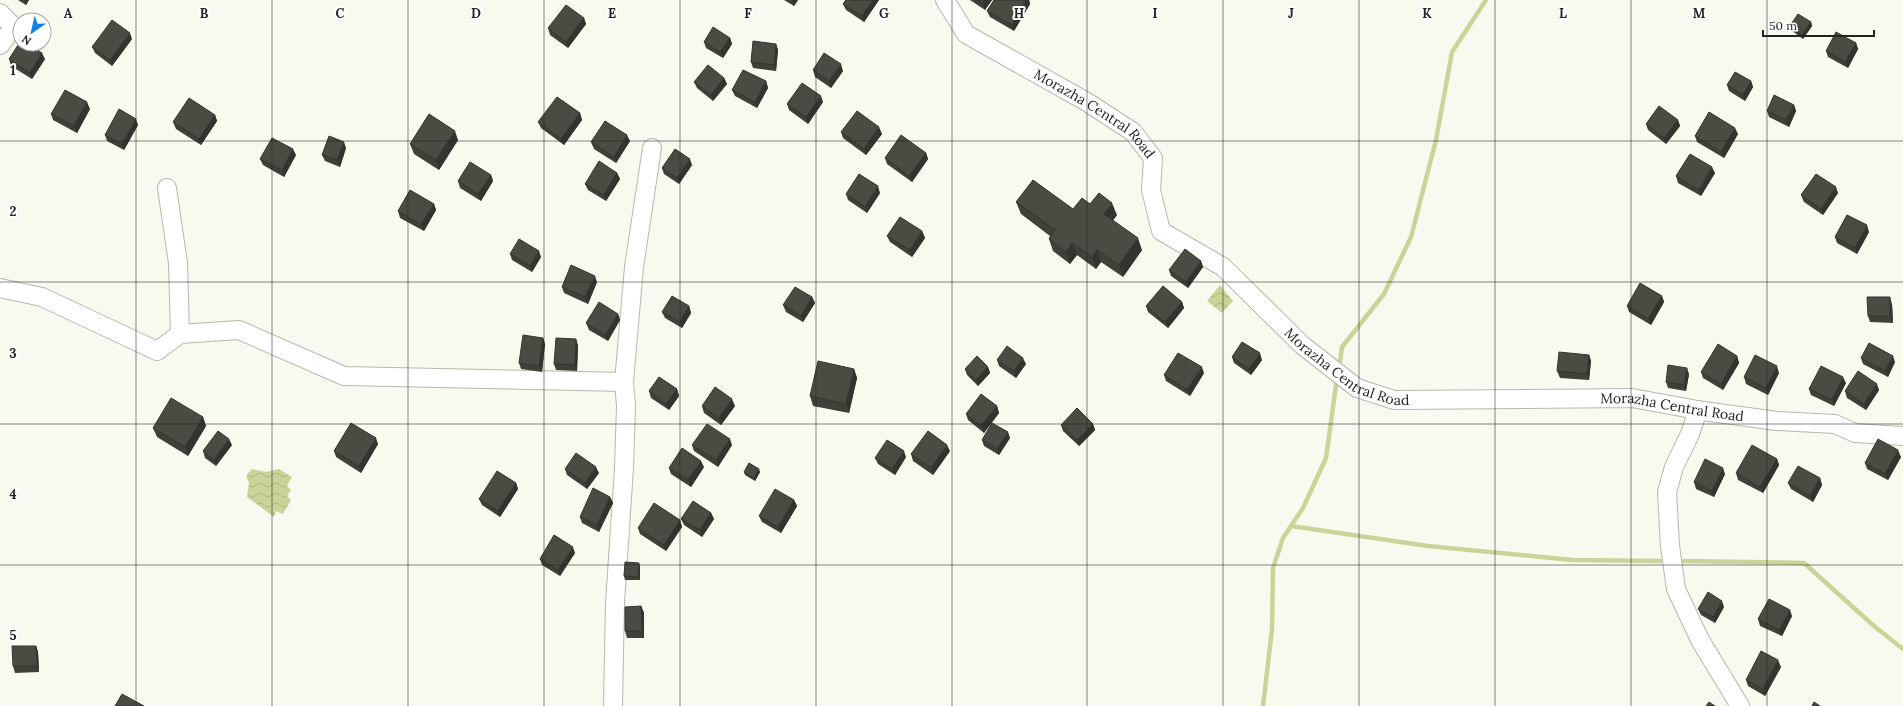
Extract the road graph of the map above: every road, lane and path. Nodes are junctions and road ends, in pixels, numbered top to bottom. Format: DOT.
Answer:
graph roads {
  1 [pos="947,2"];
  2 [pos="0,13"];
  3 [pos="0,45"];
  4 [pos="652,148"];
  5 [pos="168,188"];
  6 [pos="0,288"];
  7 [pos="180,334"];
  8 [pos="624,382"];
  9 [pos="1698,410"];
  10 [pos="1903,436"];
  11 [pos="613,706"];
  12 [pos="1740,706"];
  1 -- 9 [label="street, Morazha Central Road"];
  2 -- 3 [label="street"];
  4 -- 8 [label="street"];
  5 -- 7 [label="street"];
  6 -- 7 [label="street"];
  7 -- 8 [label="street"];
  8 -- 11 [label="street"];
  9 -- 10 [label="street, Morazha Central Road"];
  9 -- 12 [label="street"];
}
